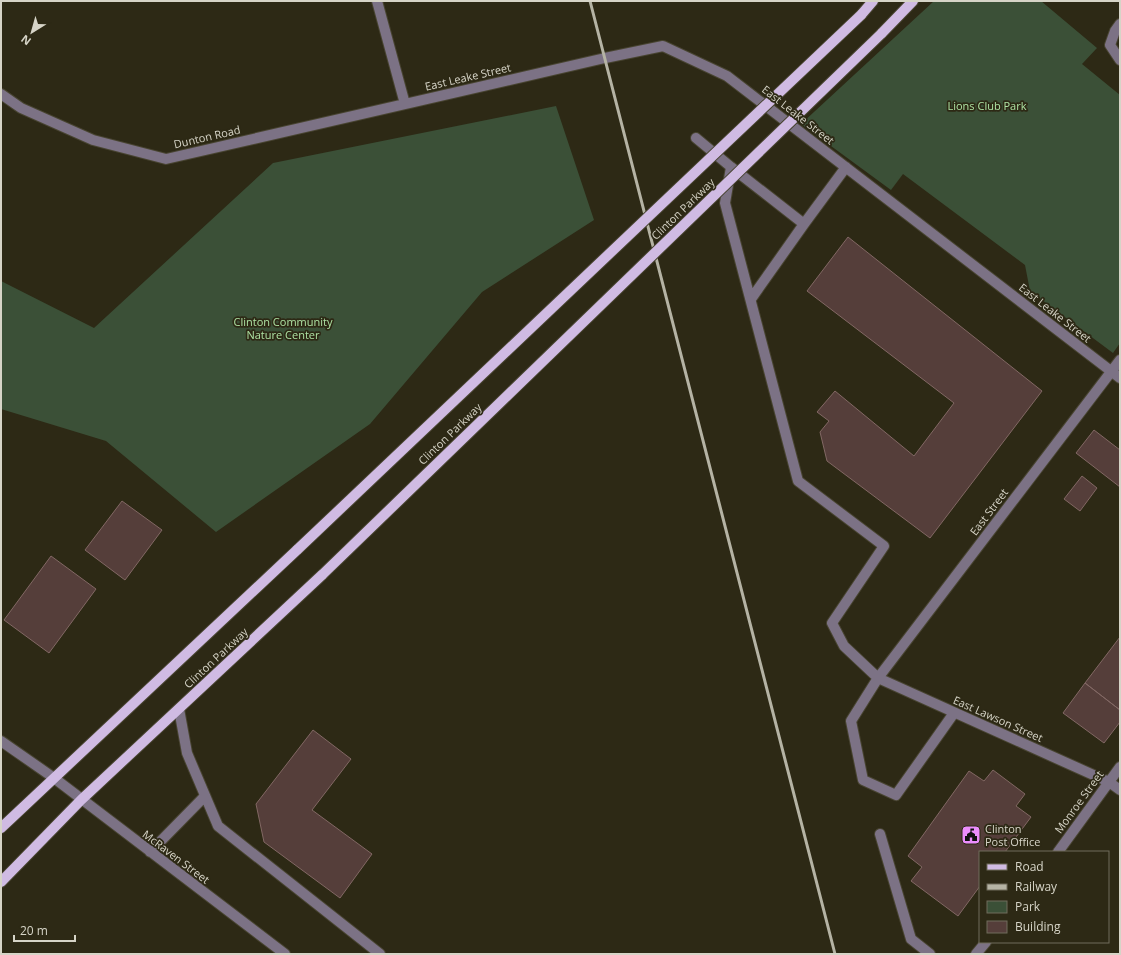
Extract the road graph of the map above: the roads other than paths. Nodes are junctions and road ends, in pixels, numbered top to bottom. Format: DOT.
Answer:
graph roads {
  1 [pos="377,1"];
  2 [pos="873,1"];
  3 [pos="913,1"];
  4 [pos="1120,24"];
  5 [pos="1120,60"];
  6 [pos="1,94"];
  7 [pos="404,104"];
  8 [pos="696,138"];
  9 [pos="731,167"];
  10 [pos="846,167"];
  11 [pos="804,224"];
  12 [pos="751,299"];
  13 [pos="1120,360"];
  14 [pos="1111,372"];
  15 [pos="1120,378"];
  16 [pos="878,678"];
  17 [pos="178,709"];
  18 [pos="954,713"];
  19 [pos="1,742"];
  20 [pos="1120,767"];
  21 [pos="54,778"];
  22 [pos="1109,782"];
  23 [pos="1120,790"];
  24 [pos="205,796"];
  25 [pos="81,800"];
  26 [pos="1,828"];
  27 [pos="880,834"];
  28 [pos="1059,851"];
  29 [pos="150,852"];
  30 [pos="1,882"];
  31 [pos="985,943"];
  32 [pos="285,954"];
  33 [pos="380,954"];
  34 [pos="930,954"];
  35 [pos="976,954"];
  1 -- 7 [label="street"];
  2 -- 21 [label="main road, Clinton Parkway, bridge"];
  3 -- 17 [label="main road, Clinton Parkway, bridge"];
  4 -- 5 [label="street"];
  6 -- 7 [label="street, Dunton Road"];
  7 -- 10 [label="street, East Leake Street"];
  8 -- 9 [label="street"];
  9 -- 11 [label="street"];
  9 -- 12 [label="street"];
  10 -- 11 [label="street"];
  10 -- 14 [label="street, East Leake Street"];
  11 -- 12 [label="street"];
  12 -- 16 [label="street, East Lawson Street"];
  13 -- 14 [label="street, East Street"];
  14 -- 15 [label="street, East Leake Street"];
  14 -- 16 [label="street, East Street"];
  16 -- 18 [label="street, East Lawson Street"];
  16 -- 18 [label="street, East Street"];
  17 -- 24 [label="street"];
  17 -- 25 [label="main road, Clinton Parkway"];
  18 -- 22 [label="street, East Lawson Street"];
  19 -- 21 [label="street, McRaven Street"];
  20 -- 22 [label="street, Monroe Street"];
  21 -- 25 [label="street, McRaven Street"];
  21 -- 26 [label="main road, Clinton Parkway"];
  22 -- 23 [label="street, East Lawson Street"];
  22 -- 28 [label="street, Monroe Street"];
  24 -- 29 [label="street"];
  24 -- 33 [label="street"];
  25 -- 29 [label="street, McRaven Street"];
  25 -- 30 [label="main road, Clinton Parkway"];
  27 -- 34 [label="street"];
  29 -- 32 [label="street, McRaven Street"];
  31 -- 35 [label="street"];
}
